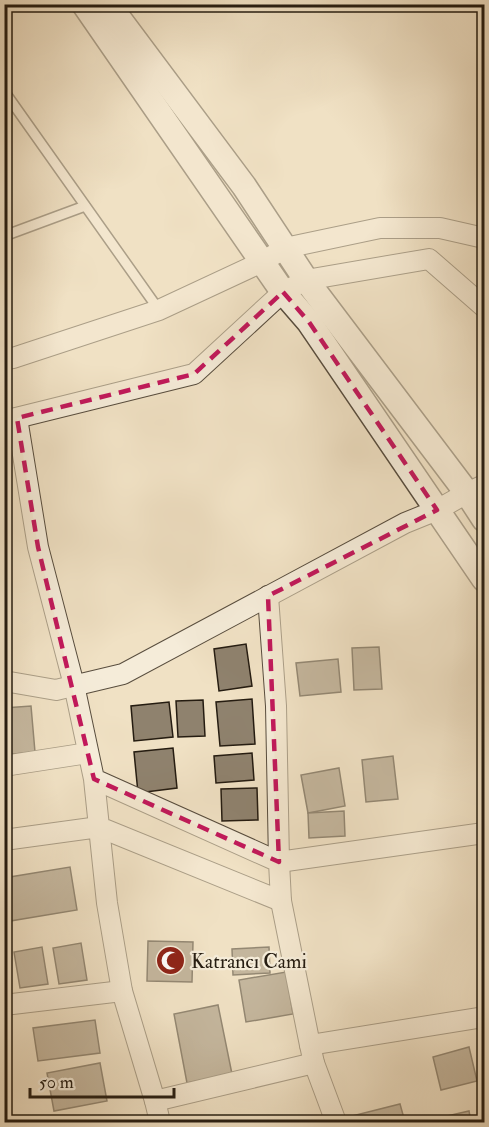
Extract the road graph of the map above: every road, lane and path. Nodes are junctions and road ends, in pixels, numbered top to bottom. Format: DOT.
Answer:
graph roads {
  1 [pos="84,4"];
  2 [pos="108,4"];
  3 [pos="4,91"];
  4 [pos="85,206"];
  5 [pos="4,236"];
  6 [pos="484,238"];
  7 [pos="285,248"];
  8 [pos="262,262"];
  9 [pos="306,280"];
  10 [pos="283,292"];
  11 [pos="484,307"];
  12 [pos="159,310"];
  13 [pos="4,359"];
  14 [pos="11,419"];
  15 [pos="476,489"];
  16 [pos="437,510"];
  17 [pos="484,519"];
  18 [pos="484,579"];
  19 [pos="268,596"];
  20 [pos="4,681"];
  21 [pos="74,686"];
  22 [pos="88,753"];
  23 [pos="4,766"];
  24 [pos="93,779"];
  25 [pos="99,826"];
  26 [pos="484,833"];
  27 [pos="4,840"];
  28 [pos="279,862"];
  29 [pos="281,901"];
  30 [pos="122,991"];
  31 [pos="4,1005"];
  32 [pos="484,1017"];
  33 [pos="312,1054"];
  34 [pos="155,1101"];
  35 [pos="160,1122"];
  36 [pos="336,1122"];
  1 -- 8 [label="street"];
  2 -- 7 [label="street"];
  3 -- 4 [label="lane"];
  4 -- 5 [label="lane"];
  4 -- 12 [label="lane"];
  6 -- 7 [label="street"];
  7 -- 8 [label="street"];
  7 -- 9 [label="street"];
  8 -- 10 [label="street"];
  8 -- 12 [label="street"];
  9 -- 10 [label="street"];
  9 -- 11 [label="street"];
  9 -- 15 [label="street"];
  10 -- 14 [label="street"];
  10 -- 16 [label="street"];
  12 -- 13 [label="street"];
  14 -- 21 [label="street"];
  15 -- 16 [label="street"];
  15 -- 17 [label="street"];
  16 -- 18 [label="street"];
  16 -- 19 [label="street"];
  19 -- 21 [label="street"];
  19 -- 28 [label="street"];
  20 -- 21 [label="street"];
  21 -- 22 [label="street"];
  22 -- 23 [label="street"];
  22 -- 24 [label="street"];
  24 -- 25 [label="street"];
  24 -- 28 [label="street"];
  25 -- 27 [label="street"];
  25 -- 29 [label="street"];
  25 -- 30 [label="street"];
  26 -- 28 [label="street"];
  28 -- 29 [label="street"];
  29 -- 33 [label="street"];
  30 -- 31 [label="street"];
  30 -- 34 [label="street"];
  32 -- 33 [label="street"];
  33 -- 34 [label="street"];
  33 -- 36 [label="street"];
  34 -- 35 [label="street"];
}
